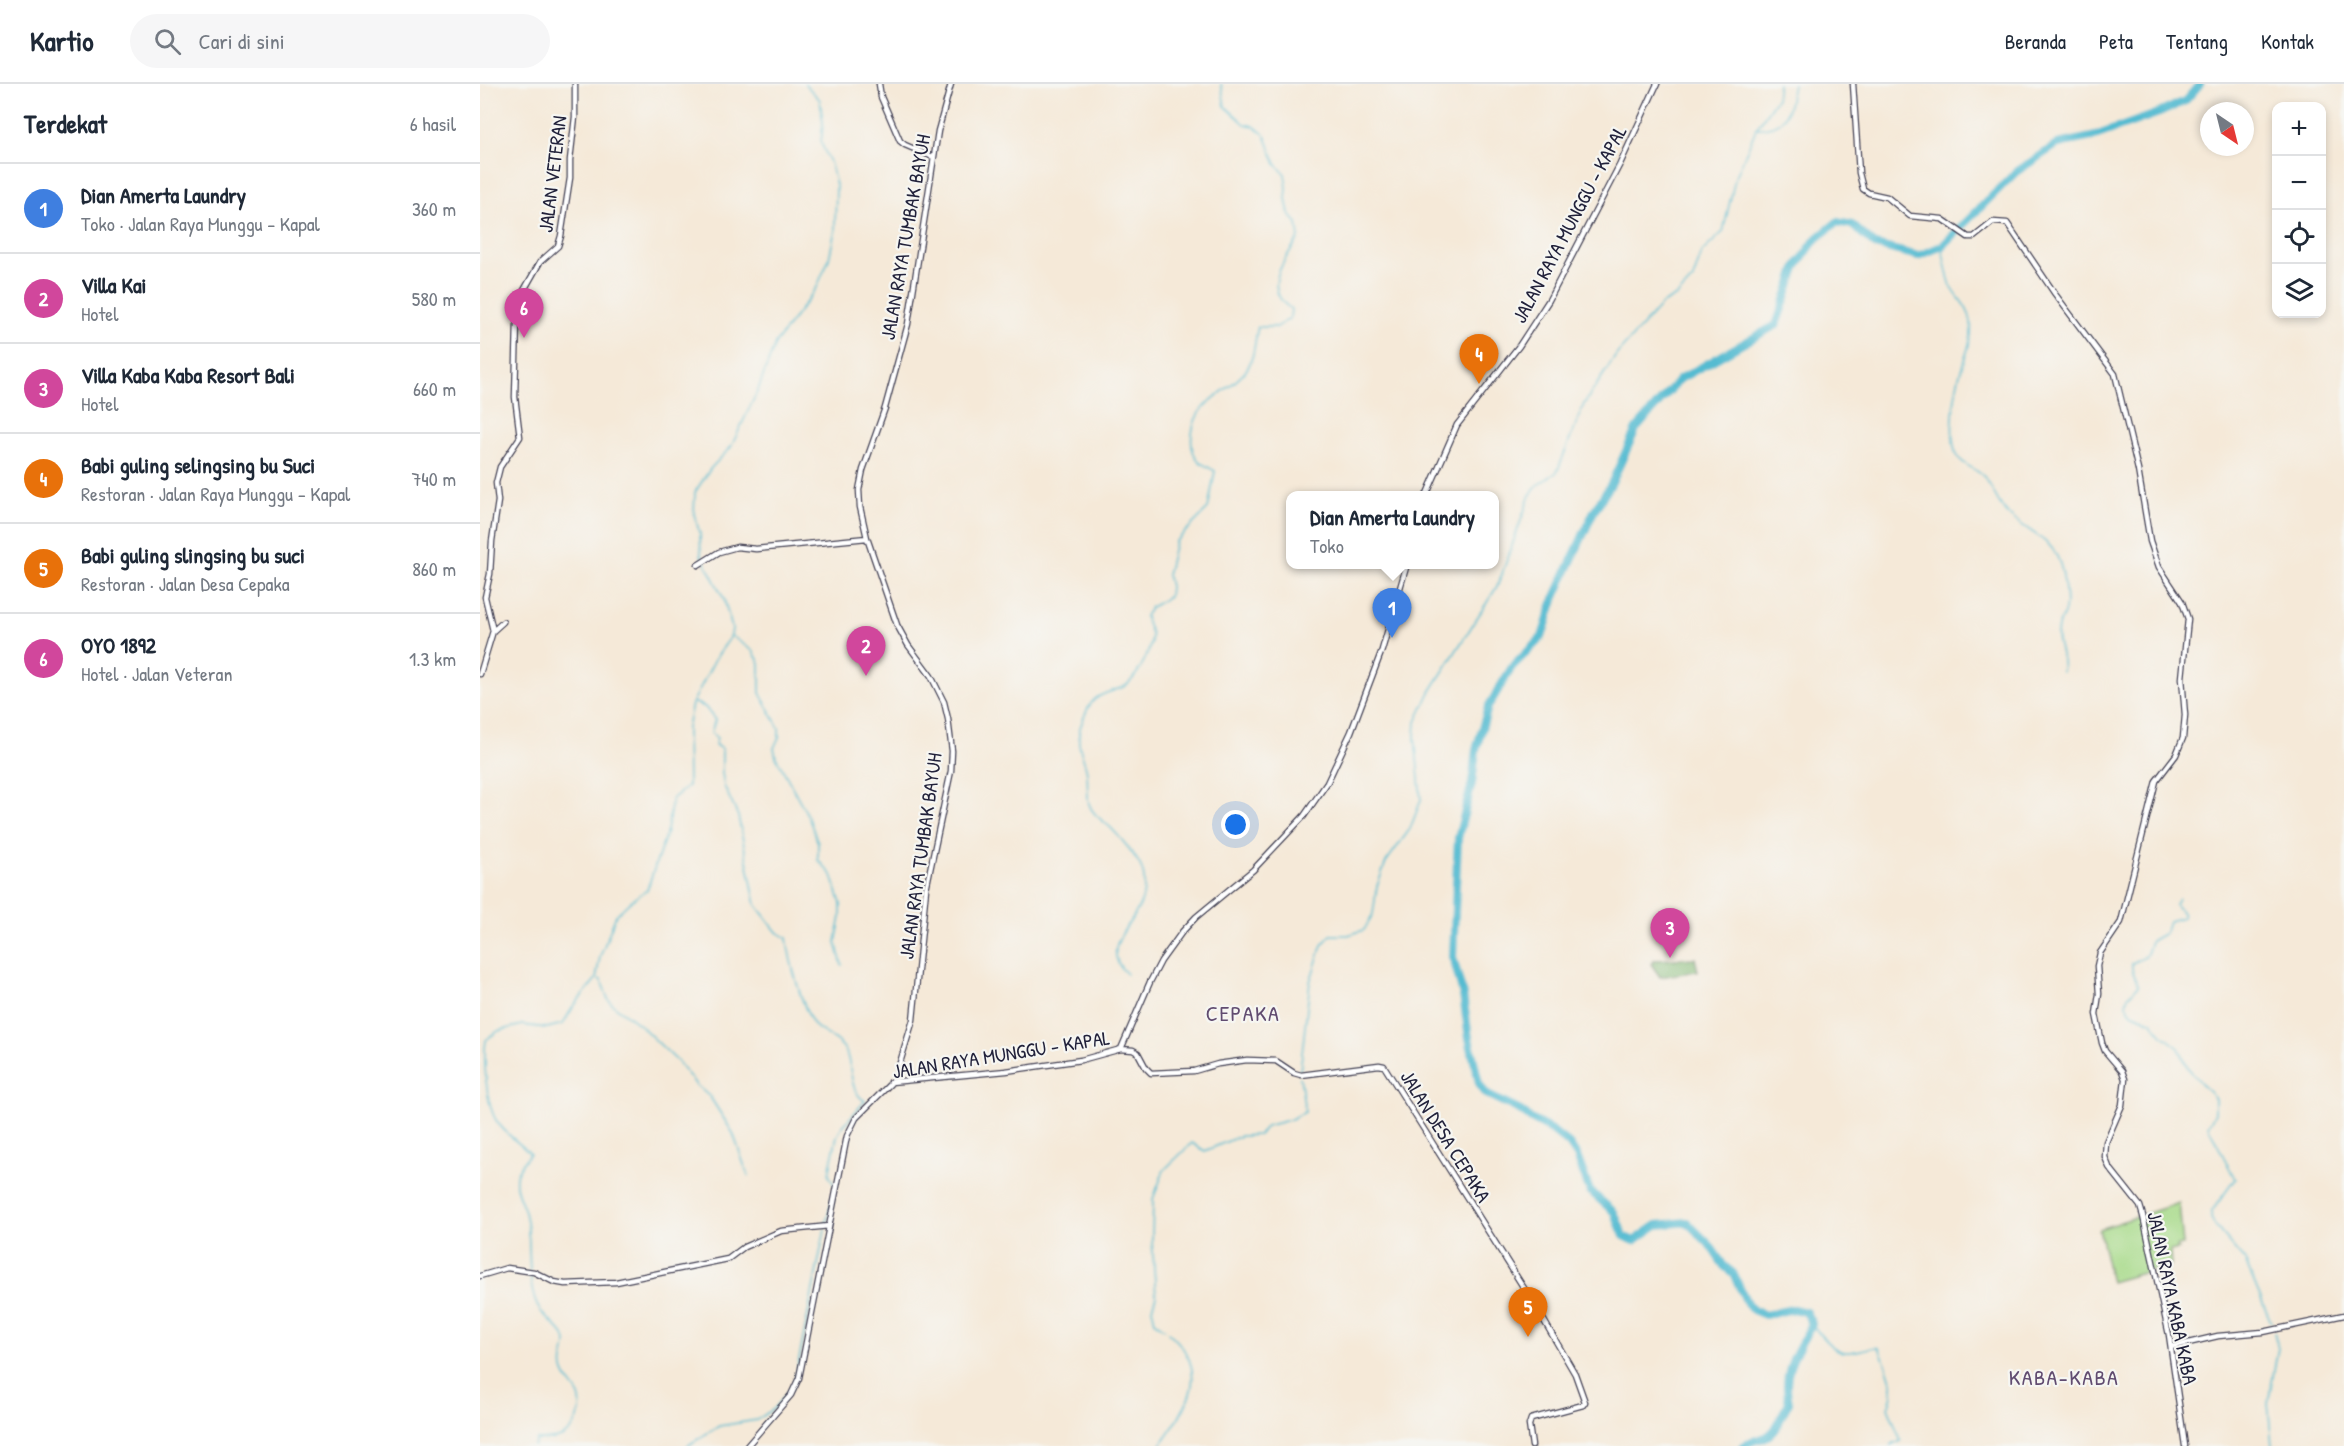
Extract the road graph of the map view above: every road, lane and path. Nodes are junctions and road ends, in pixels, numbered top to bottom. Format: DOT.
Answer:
graph roads {
  1 [pos="575,84"];
  2 [pos="879,84"];
  3 [pos="951,84"];
  4 [pos="1657,84"];
  5 [pos="1853,84"];
  6 [pos="933,158"];
  7 [pos="1428,491"];
  8 [pos="867,538"];
  9 [pos="698,565"];
  10 [pos="1406,569"];
  11 [pos="491,616"];
  12 [pos="493,631"];
  13 [pos="480,674"];
  14 [pos="1121,1049"];
  15 [pos="898,1071"];
  16 [pos="907,1080"];
  17 [pos="891,1082"];
  18 [pos="829,1226"];
  19 [pos="480,1276"];
  20 [pos="2344,1315"];
  21 [pos="2171,1347"];
  22 [pos="747,1446"];
  23 [pos="1532,1446"];
  24 [pos="2185,1446"];
  1 -- 11 [label="street, JALAN VETERAN"];
  2 -- 6 [label="street"];
  3 -- 6 [label="street, JALAN RAYA TUMBAK BAYUH"];
  4 -- 7 [label="street, JALAN RAYA MUNGGU - KAPAL"];
  5 -- 21 [label="street, JALAN RAYA KABA KABA"];
  6 -- 8 [label="street, JALAN RAYA TUMBAK BAYUH"];
  8 -- 9 [label="street"];
  8 -- 15 [label="street, JALAN RAYA TUMBAK BAYUH"];
  10 -- 14 [label="street, JALAN RAYA MUNGGU - KAPAL"];
  11 -- 12 [label="street, JALAN VETERAN"];
  11 -- 12 [label="street"];
  12 -- 13 [label="street, JALAN VETERAN"];
  14 -- 16 [label="street, JALAN RAYA MUNGGU - KAPAL"];
  14 -- 23 [label="street, JALAN DESA CEPAKA"];
  15 -- 16 [label="street"];
  15 -- 17 [label="street, JALAN RAYA TUMBAK BAYUH"];
  16 -- 17 [label="street, JALAN RAYA MUNGGU - KAPAL"];
  17 -- 18 [label="street, JALAN RAYA MUNGGU - KAPAL"];
  18 -- 19 [label="street"];
  18 -- 22 [label="street, JALAN RAYA MUNGGU - KAPAL"];
  20 -- 21 [label="street"];
  21 -- 24 [label="street, JALAN RAYA KABA KABA"];
}
